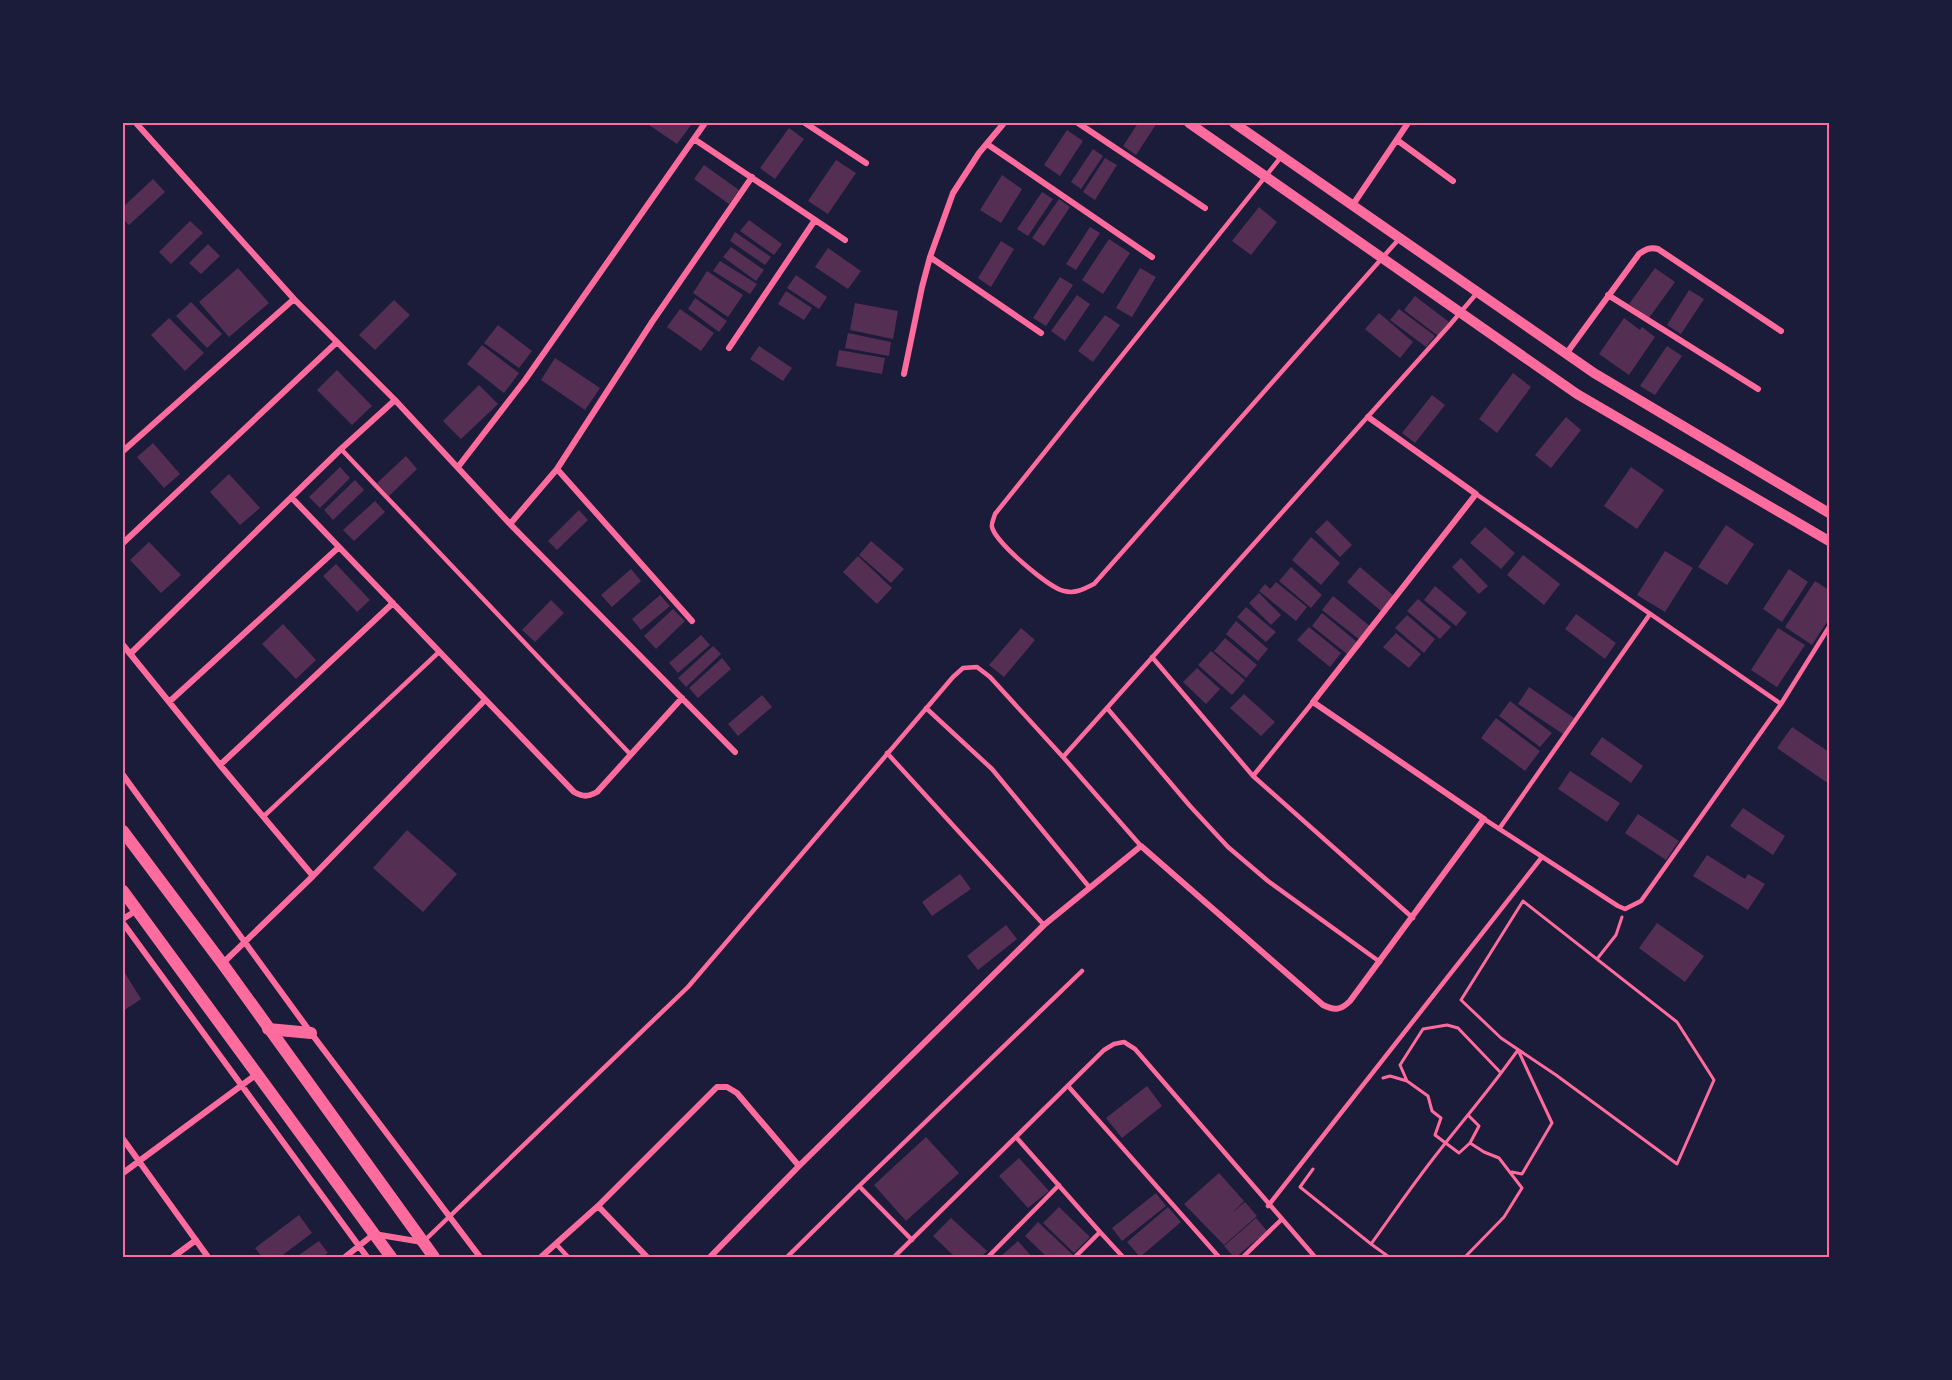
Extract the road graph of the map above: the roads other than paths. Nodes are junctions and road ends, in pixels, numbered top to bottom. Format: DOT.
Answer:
graph roads {
  1 [pos="135,123"];
  2 [pos="705,123"];
  3 [pos="805,123"];
  4 [pos="1004,123"];
  5 [pos="1078,123"];
  6 [pos="1189,123"];
  7 [pos="1234,123"];
  8 [pos="1408,123"];
  9 [pos="694,139"];
  10 [pos="1397,140"];
  11 [pos="987,144"];
  12 [pos="1281,157"];
  13 [pos="866,163"];
  14 [pos="1266,176"];
  15 [pos="752,177"];
  16 [pos="1453,181"];
  17 [pos="1352,206"];
  18 [pos="1205,208"];
  19 [pos="814,219"];
  20 [pos="1400,239"];
  21 [pos="845,240"];
  22 [pos="930,257"];
  23 [pos="1152,258"];
  24 [pos="1383,258"];
  25 [pos="1477,293"];
  26 [pos="1608,296"];
  27 [pos="294,299"];
  28 [pos="1461,312"];
  29 [pos="1781,331"];
  30 [pos="1041,333"];
  31 [pos="337,342"];
  32 [pos="729,348"];
  33 [pos="1566,354"];
  34 [pos="904,374"];
  35 [pos="1758,389"];
  36 [pos="395,400"];
  37 [pos="1368,417"];
  38 [pos="341,449"];
  39 [pos="123,451"];
  40 [pos="458,467"];
  41 [pos="557,469"];
  42 [pos="1476,494"];
  43 [pos="292,498"];
  44 [pos="1829,513"];
  45 [pos="510,524"];
  46 [pos="1829,541"];
  47 [pos="123,543"];
  48 [pos="339,547"];
  49 [pos="393,603"];
  50 [pos="1650,614"];
  51 [pos="693,621"];
  52 [pos="1829,627"];
  53 [pos="123,645"];
  54 [pos="439,652"];
  55 [pos="130,654"];
  56 [pos="1152,657"];
  57 [pos="682,698"];
  58 [pos="485,700"];
  59 [pos="169,702"];
  60 [pos="1313,702"];
  61 [pos="1781,704"];
  62 [pos="926,708"];
  63 [pos="1107,708"];
  64 [pos="735,752"];
  65 [pos="887,753"];
  66 [pos="631,755"];
  67 [pos="1063,757"];
  68 [pos="220,765"];
  69 [pos="123,775"];
  70 [pos="1253,776"];
  71 [pos="263,817"];
  72 [pos="1484,819"];
  73 [pos="1499,829"];
  74 [pos="123,831"];
  75 [pos="1141,846"];
  76 [pos="1542,857"];
  77 [pos="313,876"];
  78 [pos="1090,888"];
  79 [pos="123,891"];
  80 [pos="137,910"];
  81 [pos="1413,918"];
  82 [pos="123,921"];
  83 [pos="1044,925"];
  84 [pos="244,942"];
  85 [pos="1380,962"];
  86 [pos="222,963"];
  87 [pos="1082,971"];
  88 [pos="268,1029"];
  89 [pos="311,1033"];
  90 [pos="257,1074"];
  91 [pos="242,1085"];
  92 [pos="1068,1086"];
  93 [pos="1016,1137"];
  94 [pos="123,1139"];
  95 [pos="139,1161"];
  96 [pos="799,1166"];
  97 [pos="123,1173"];
  98 [pos="1059,1185"];
  99 [pos="860,1186"];
  100 [pos="598,1206"];
  101 [pos="1268,1206"];
  102 [pos="449,1216"];
  103 [pos="1281,1220"];
  104 [pos="1100,1232"];
  105 [pos="374,1234"];
  106 [pos="196,1240"];
  107 [pos="912,1240"];
  108 [pos="423,1242"];
  109 [pos="556,1244"];
  110 [pos="359,1245"];
  111 [pos="173,1257"];
  112 [pos="208,1257"];
  113 [pos="345,1257"];
  114 [pos="367,1257"];
  115 [pos="391,1257"];
  116 [pos="434,1257"];
  117 [pos="480,1257"];
  118 [pos="542,1257"];
  119 [pos="568,1257"];
  120 [pos="646,1257"];
  121 [pos="710,1257"];
  122 [pos="787,1257"];
  123 [pos="894,1257"];
  124 [pos="988,1257"];
  125 [pos="1075,1257"];
  126 [pos="1123,1257"];
  127 [pos="1219,1257"];
  128 [pos="1243,1257"];
  129 [pos="1314,1257"];
  1 -- 27 [label="street"];
  2 -- 9 [label="street"];
  3 -- 13 [label="street"];
  4 -- 11 [label="street"];
  5 -- 18 [label="street"];
  6 -- 14 [label="street"];
  7 -- 12 [label="street"];
  8 -- 10 [label="street"];
  9 -- 15 [label="street"];
  9 -- 40 [label="street"];
  10 -- 16 [label="street"];
  10 -- 17 [label="street"];
  11 -- 22 [label="street"];
  11 -- 23 [label="street"];
  12 -- 14 [label="lane"];
  12 -- 17 [label="street"];
  14 -- 24 [label="street"];
  14 -- 24 [label="lane"];
  15 -- 19 [label="street"];
  15 -- 41 [label="street"];
  17 -- 20 [label="street"];
  19 -- 21 [label="street"];
  19 -- 32 [label="street"];
  20 -- 24 [label="lane"];
  20 -- 25 [label="street"];
  22 -- 30 [label="street"];
  22 -- 34 [label="street"];
  24 -- 28 [label="street"];
  25 -- 28 [label="lane"];
  25 -- 33 [label="street"];
  26 -- 29 [label="street"];
  26 -- 33 [label="street"];
  26 -- 35 [label="street"];
  27 -- 31 [label="street"];
  27 -- 39 [label="street"];
  28 -- 37 [label="lane"];
  28 -- 46 [label="street"];
  31 -- 36 [label="street"];
  31 -- 47 [label="street"];
  33 -- 44 [label="street"];
  36 -- 38 [label="street"];
  36 -- 40 [label="street"];
  37 -- 42 [label="street"];
  37 -- 56 [label="lane"];
  38 -- 43 [label="street"];
  38 -- 66 [label="lane"];
  40 -- 45 [label="street"];
  41 -- 45 [label="street"];
  41 -- 51 [label="street"];
  42 -- 50 [label="lane"];
  42 -- 60 [label="street"];
  43 -- 48 [label="street"];
  43 -- 55 [label="street"];
  45 -- 57 [label="street"];
  48 -- 49 [label="street"];
  48 -- 59 [label="street"];
  49 -- 54 [label="street"];
  49 -- 68 [label="street"];
  50 -- 61 [label="lane"];
  50 -- 73 [label="lane"];
  52 -- 61 [label="lane"];
  53 -- 55 [label="street"];
  54 -- 58 [label="street"];
  54 -- 71 [label="lane"];
  55 -- 59 [label="street"];
  56 -- 63 [label="lane"];
  56 -- 70 [label="lane"];
  57 -- 64 [label="street"];
  57 -- 66 [label="street"];
  58 -- 66 [label="street"];
  58 -- 77 [label="street"];
  59 -- 68 [label="street"];
  60 -- 70 [label="lane"];
  60 -- 72 [label="street"];
  61 -- 76 [label="lane"];
  62 -- 65 [label="lane"];
  62 -- 67 [label="lane"];
  62 -- 78 [label="lane"];
  63 -- 67 [label="lane"];
  63 -- 85 [label="lane"];
  65 -- 83 [label="lane"];
  65 -- 102 [label="lane"];
  67 -- 75 [label="lane"];
  68 -- 71 [label="street"];
  69 -- 84 [label="street"];
  70 -- 81 [label="lane"];
  71 -- 77 [label="street"];
  72 -- 73 [label="lane"];
  72 -- 81 [label="street"];
  73 -- 76 [label="lane"];
  74 -- 86 [label="main road"];
  75 -- 78 [label="street"];
  75 -- 85 [label="street"];
  76 -- 101 [label="lane"];
  77 -- 84 [label="street"];
  78 -- 83 [label="street"];
  79 -- 80 [label="main road"];
  80 -- 82 [label="street"];
  80 -- 90 [label="main road"];
  81 -- 85 [label="street"];
  82 -- 91 [label="street"];
  83 -- 96 [label="street"];
  84 -- 86 [label="street"];
  84 -- 89 [label="street"];
  86 -- 88 [label="main road"];
  87 -- 99 [label="lane"];
  88 -- 89 [label="main road"];
  88 -- 108 [label="main road"];
  89 -- 102 [label="street"];
  90 -- 91 [label="street"];
  90 -- 105 [label="main road"];
  91 -- 95 [label="street"];
  91 -- 110 [label="street"];
  92 -- 93 [label="lane"];
  92 -- 101 [label="lane"];
  92 -- 127 [label="lane"];
  93 -- 98 [label="lane"];
  93 -- 107 [label="lane"];
  94 -- 95 [label="street"];
  95 -- 97 [label="street"];
  95 -- 106 [label="street"];
  96 -- 100 [label="street"];
  96 -- 121 [label="street"];
  98 -- 104 [label="lane"];
  98 -- 124 [label="lane"];
  99 -- 107 [label="lane"];
  99 -- 122 [label="lane"];
  100 -- 109 [label="street"];
  100 -- 120 [label="street"];
  101 -- 103 [label="lane"];
  102 -- 108 [label="lane"];
  102 -- 117 [label="street"];
  103 -- 128 [label="lane"];
  103 -- 129 [label="lane"];
  104 -- 125 [label="lane"];
  104 -- 126 [label="lane"];
  105 -- 108 [label="street"];
  105 -- 110 [label="street"];
  105 -- 115 [label="main road"];
  106 -- 111 [label="street"];
  106 -- 112 [label="street"];
  107 -- 123 [label="lane"];
  108 -- 116 [label="main road"];
  109 -- 118 [label="street"];
  109 -- 119 [label="lane"];
  110 -- 113 [label="street"];
  110 -- 114 [label="street"];
}
